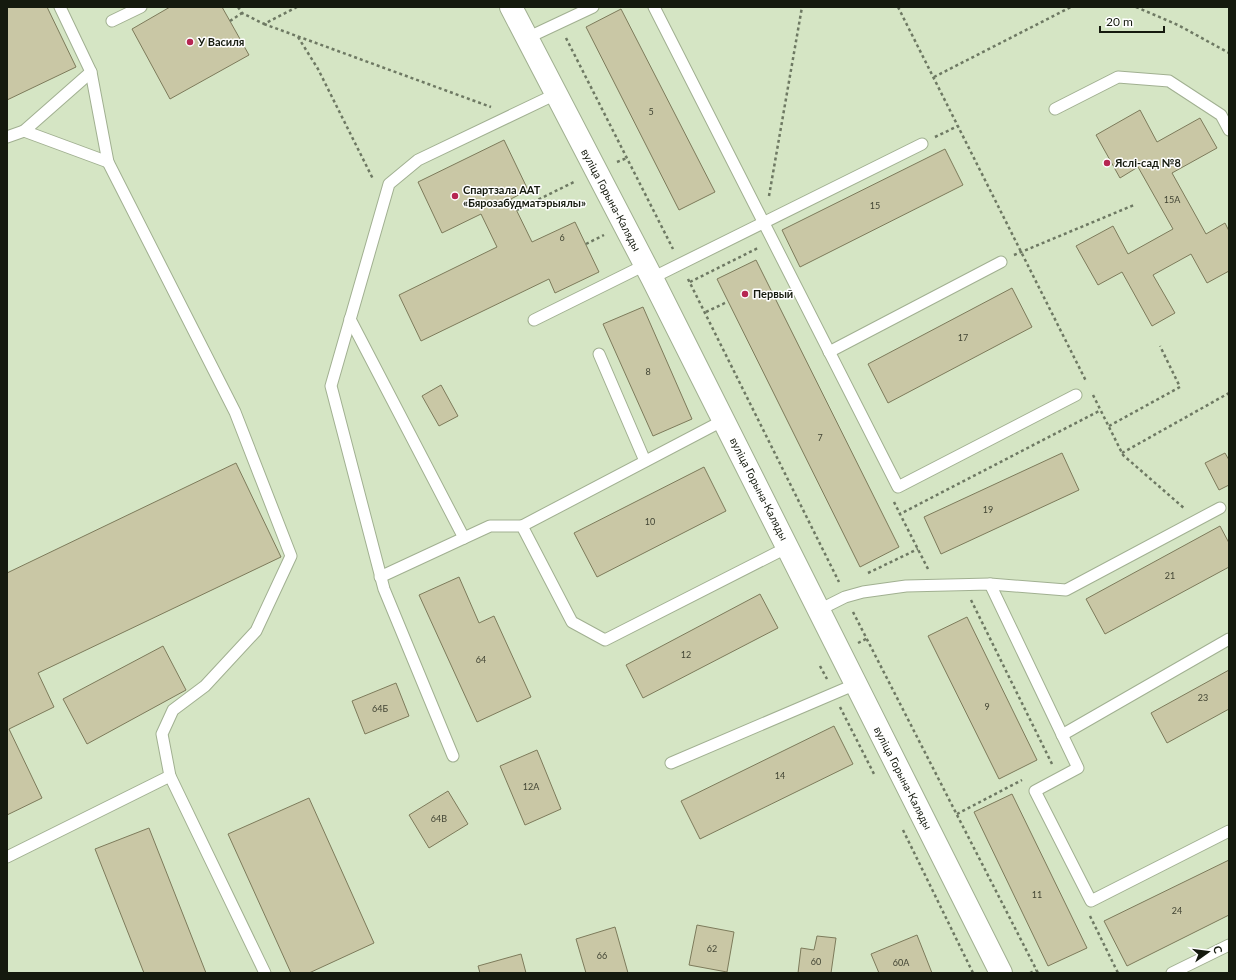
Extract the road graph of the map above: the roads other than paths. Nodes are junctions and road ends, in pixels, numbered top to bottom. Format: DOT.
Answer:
graph roads {
  1 [pos="60,7"];
  2 [pos="141,7"];
  3 [pos="511,7"];
  4 [pos="593,7"];
  5 [pos="654,7"];
  6 [pos="112,22"];
  7 [pos="527,38"];
  8 [pos="91,72"];
  9 [pos="556,94"];
  10 [pos="1054,110"];
  11 [pos="1229,130"];
  12 [pos="24,131"];
  13 [pos="7,137"];
  14 [pos="922,144"];
  15 [pos="108,162"];
  16 [pos="764,223"];
  17 [pos="1001,262"];
  18 [pos="649,272"];
  19 [pos="350,319"];
  20 [pos="534,320"];
  21 [pos="829,352"];
  22 [pos="598,354"];
  23 [pos="1076,395"];
  24 [pos="724,420"];
  25 [pos="645,461"];
  26 [pos="1220,508"];
  27 [pos="522,526"];
  28 [pos="464,538"];
  29 [pos="788,547"];
  30 [pos="380,577"];
  31 [pos="990,584"];
  32 [pos="818,610"];
  33 [pos="1229,639"];
  34 [pos="856,684"];
  35 [pos="1062,734"];
  36 [pos="453,756"];
  37 [pos="671,763"];
  38 [pos="170,776"];
  39 [pos="1229,831"];
  40 [pos="7,858"];
  41 [pos="1229,945"];
  42 [pos="265,973"];
  43 [pos="1001,973"];
  44 [pos="1172,973"];
  1 -- 8 [label="lane"];
  2 -- 6 [label="lane"];
  3 -- 7 [label="street, вуліца Горына-Каляды"];
  4 -- 7 [label="lane"];
  5 -- 16 [label="lane"];
  7 -- 9 [label="street, вуліца Горына-Каляды"];
  8 -- 12 [label="lane"];
  8 -- 15 [label="lane"];
  9 -- 18 [label="street, вуліца Горына-Каляды"];
  9 -- 19 [label="lane"];
  10 -- 11 [label="lane"];
  12 -- 13 [label="lane"];
  12 -- 15 [label="lane"];
  14 -- 16 [label="lane"];
  15 -- 38 [label="lane"];
  16 -- 18 [label="lane"];
  16 -- 21 [label="lane"];
  17 -- 21 [label="lane"];
  18 -- 20 [label="lane"];
  18 -- 24 [label="street, вуліца Горына-Каляды"];
  19 -- 28 [label="lane"];
  19 -- 30 [label="lane"];
  21 -- 23 [label="lane"];
  22 -- 25 [label="lane"];
  24 -- 25 [label="lane"];
  24 -- 29 [label="street, вуліца Горына-Каляды"];
  25 -- 27 [label="lane"];
  26 -- 31 [label="lane"];
  27 -- 28 [label="lane"];
  27 -- 29 [label="lane"];
  28 -- 30 [label="lane"];
  29 -- 32 [label="street, вуліца Горына-Каляды"];
  30 -- 36 [label="lane"];
  31 -- 32 [label="lane"];
  31 -- 35 [label="lane"];
  32 -- 34 [label="street, вуліца Горына-Каляды"];
  33 -- 35 [label="lane"];
  34 -- 37 [label="lane"];
  34 -- 43 [label="street, вуліца Горына-Каляды"];
  35 -- 39 [label="lane"];
  38 -- 40 [label="lane"];
  38 -- 42 [label="lane"];
  41 -- 44 [label="lane"];
}
